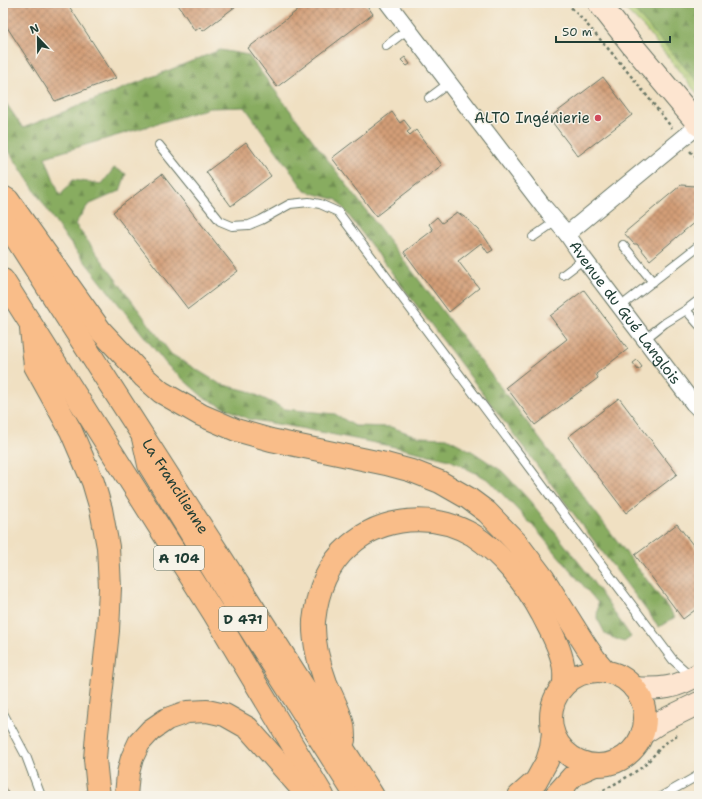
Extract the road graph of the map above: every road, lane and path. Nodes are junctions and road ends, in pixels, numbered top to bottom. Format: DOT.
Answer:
graph roads {
  1 [pos="388,3"];
  2 [pos="567,3"];
  3 [pos="600,3"];
  4 [pos="408,29"];
  5 [pos="386,46"];
  6 [pos="449,83"];
  7 [pos="429,98"];
  8 [pos="699,125"];
  9 [pos="681,140"];
  10 [pos="159,146"];
  11 [pos="699,161"];
  12 [pos="3,197"];
  13 [pos="3,218"];
  14 [pos="556,221"];
  15 [pos="567,234"];
  16 [pos="534,237"];
  17 [pos="623,245"];
  18 [pos="697,247"];
  19 [pos="584,259"];
  20 [pos="563,275"];
  21 [pos="3,280"];
  22 [pos="653,282"];
  23 [pos="699,300"];
  24 [pos="620,307"];
  25 [pos="686,310"];
  26 [pos="30,324"];
  27 [pos="699,325"];
  28 [pos="645,339"];
  29 [pos="699,409"];
  30 [pos="142,436"];
  31 [pos="606,672"];
  32 [pos="696,675"];
  33 [pos="564,685"];
  34 [pos="634,688"];
  35 [pos="699,703"];
  36 [pos="3,713"];
  37 [pos="553,732"];
  38 [pos="681,733"];
  39 [pos="642,734"];
  40 [pos="345,752"];
  41 [pos="595,765"];
  42 [pos="699,775"];
  43 [pos="40,796"];
  44 [pos="99,796"];
  45 [pos="126,796"];
  46 [pos="308,796"];
  47 [pos="323,796"];
  48 [pos="356,796"];
  49 [pos="373,796"];
  50 [pos="519,796"];
  51 [pos="555,796"];
  52 [pos="593,796"];
  53 [pos="662,796"];
  1 -- 4 [label="street, Avenue du Gué Langlois"];
  2 -- 9 [label="path"];
  3 -- 8 [label="main road"];
  4 -- 5 [label="lane"];
  4 -- 6 [label="street, Avenue du Gué Langlois"];
  6 -- 7 [label="lane"];
  6 -- 14 [label="street, Avenue du Gué Langlois"];
  8 -- 9 [label="street, Avenue du Gué Langlois"];
  9 -- 11 [label="path"];
  9 -- 15 [label="street, Avenue du Gué Langlois"];
  10 -- 32 [label="lane"];
  12 -- 31 [label="main road"];
  13 -- 30 [label="main road, La Francilienne / A 104"];
  14 -- 15 [label="street, Avenue du Gué Langlois"];
  14 -- 16 [label="lane"];
  15 -- 19 [label="street, Avenue du Gué Langlois"];
  17 -- 22 [label="lane"];
  18 -- 22 [label="lane"];
  19 -- 20 [label="lane"];
  19 -- 24 [label="street, Avenue du Gué Langlois"];
  21 -- 26 [label="main road, A 104"];
  22 -- 24 [label="lane"];
  23 -- 25 [label="lane"];
  24 -- 28 [label="street, Avenue du Gué Langlois"];
  25 -- 27 [label="lane"];
  25 -- 28 [label="lane"];
  26 -- 44 [label="main road"];
  26 -- 47 [label="main road, A 104"];
  28 -- 29 [label="street, Avenue du Gué Langlois"];
  30 -- 40 [label="main road, La Francilienne / A 104"];
  30 -- 48 [label="main road, D 471"];
  31 -- 33 [label="main road"];
  31 -- 34 [label="main road"];
  32 -- 34 [label="main road"];
  33 -- 37 [label="main road"];
  33 -- 40 [label="main road"];
  34 -- 39 [label="main road"];
  35 -- 39 [label="main road"];
  36 -- 43 [label="lane"];
  37 -- 41 [label="main road"];
  37 -- 50 [label="main road"];
  38 -- 52 [label="path"];
  39 -- 41 [label="main road"];
  40 -- 49 [label="main road, La Francilienne / A 104"];
  41 -- 51 [label="main road"];
  42 -- 53 [label="lane"];
  45 -- 46 [label="main road"];
}
